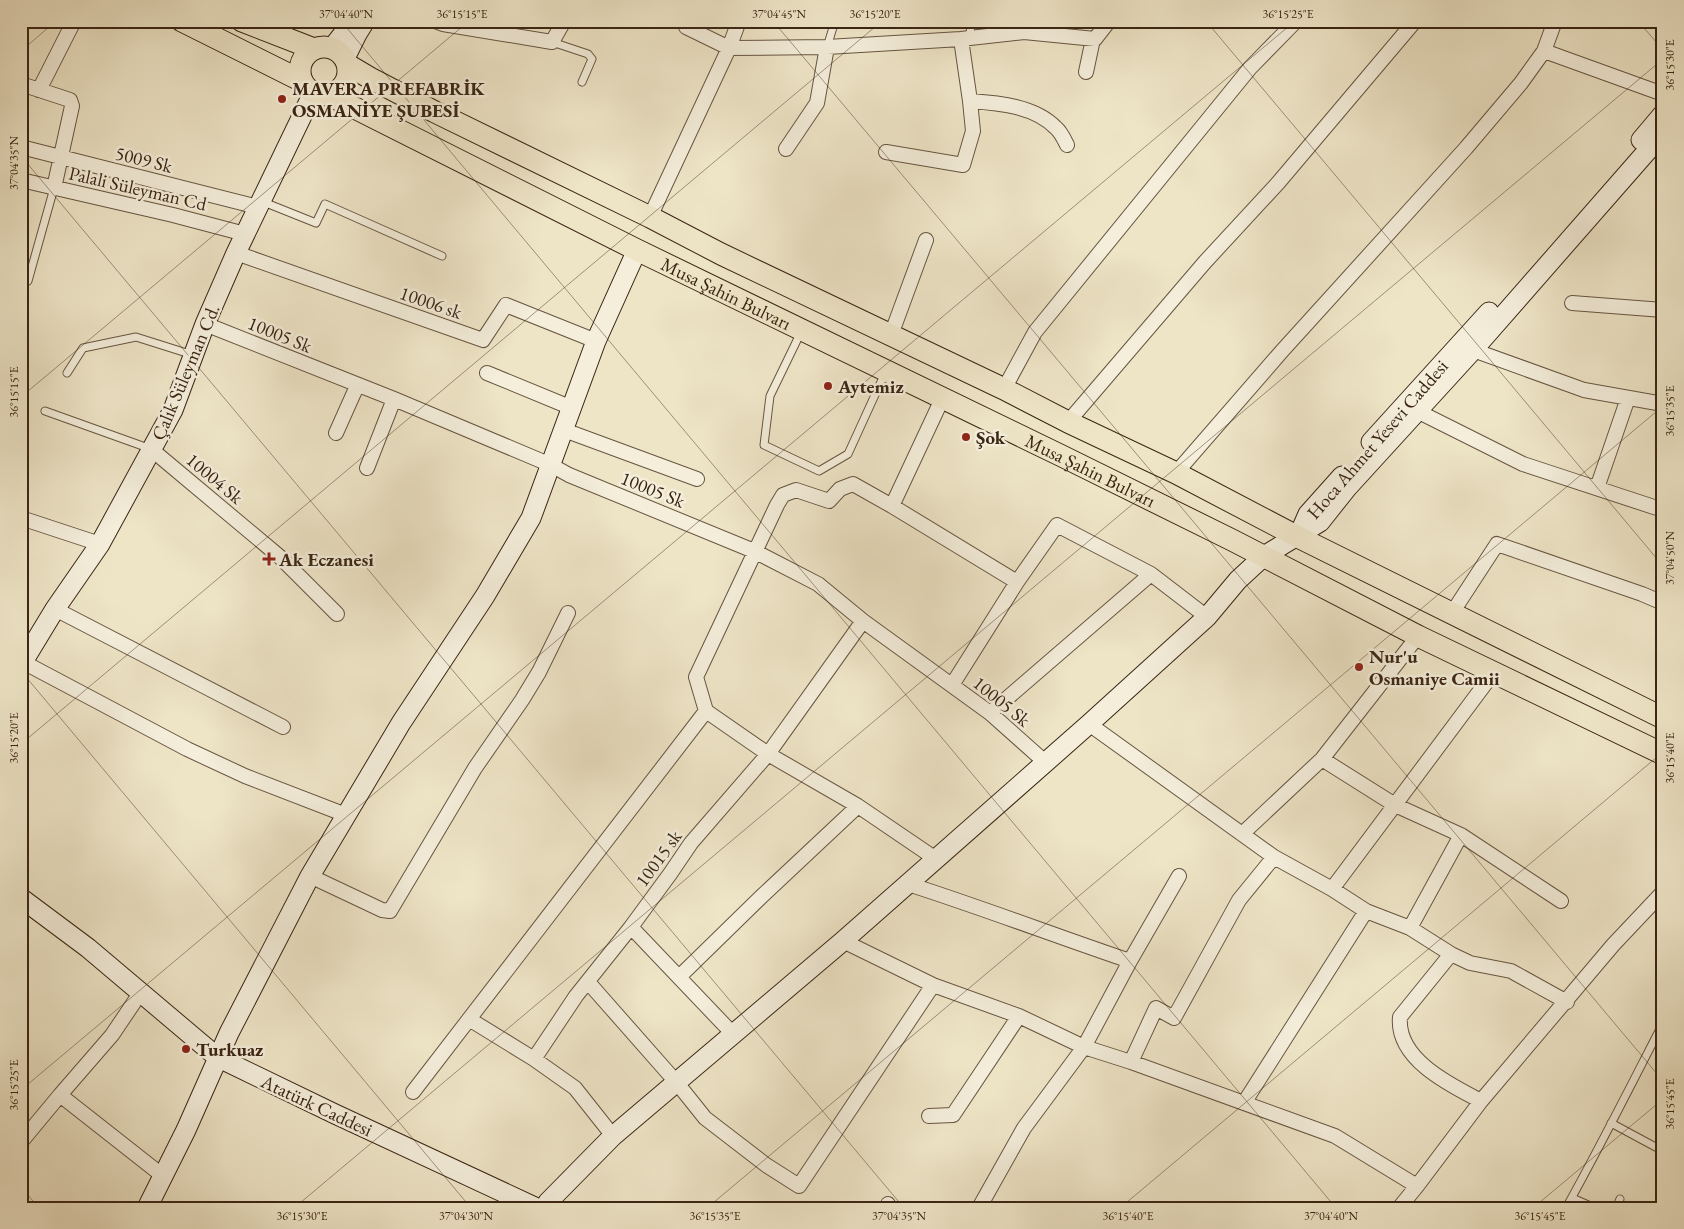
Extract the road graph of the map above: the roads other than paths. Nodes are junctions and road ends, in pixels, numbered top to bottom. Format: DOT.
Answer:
graph roads {
  1 [pos="74,21"];
  2 [pos="182,21"];
  3 [pos="242,21"];
  4 [pos="353,21"];
  5 [pos="365,21"];
  6 [pos="435,21"];
  7 [pos="564,21"];
  8 [pos="739,21"];
  9 [pos="835,21"];
  10 [pos="972,21"];
  11 [pos="1109,21"];
  12 [pos="1296,21"];
  13 [pos="1415,21"];
  14 [pos="1554,21"];
  15 [pos="686,27"];
  16 [pos="965,38"];
  17 [pos="1092,39"];
  18 [pos="552,42"];
  19 [pos="827,47"];
  20 [pos="729,48"];
  21 [pos="1544,51"];
  22 [pos="335,55"];
  23 [pos="1086,72"];
  24 [pos="582,82"];
  25 [pos="21,84"];
  26 [pos="39,90"];
  27 [pos="314,90"];
  28 [pos="1663,94"];
  29 [pos="970,100"];
  30 [pos="1663,114"];
  31 [pos="1663,133"];
  32 [pos="1067,145"];
  33 [pos="21,147"];
  34 [pos="786,150"];
  35 [pos="886,152"];
  36 [pos="61,158"];
  37 [pos="21,180"];
  38 [pos="54,188"];
  39 [pos="259,204"];
  40 [pos="650,217"];
  41 [pos="245,234"];
  42 [pos="926,240"];
  43 [pos="637,250"];
  44 [pos="236,253"];
  45 [pos="442,256"];
  46 [pos="28,281"];
  47 [pos="1572,303"];
  48 [pos="1663,310"];
  49 [pos="206,324"];
  50 [pos="802,329"];
  51 [pos="891,335"];
  52 [pos="596,341"];
  53 [pos="1473,350"];
  54 [pos="194,355"];
  55 [pos="887,370"];
  56 [pos="67,373"];
  57 [pos="487,374"];
  58 [pos="357,386"];
  59 [pos="1004,389"];
  60 [pos="943,397"];
  61 [pos="1628,398"];
  62 [pos="394,399"];
  63 [pos="1663,404"];
  64 [pos="572,408"];
  65 [pos="45,411"];
  66 [pos="1417,411"];
  67 [pos="1068,422"];
  68 [pos="564,430"];
  69 [pos="336,433"];
  70 [pos="151,449"];
  71 [pos="551,465"];
  72 [pos="366,468"];
  73 [pos="1176,473"];
  74 [pos="697,479"];
  75 [pos="1597,488"];
  76 [pos="892,506"];
  77 [pos="1663,510"];
  78 [pos="21,518"];
  79 [pos="1298,537"];
  80 [pos="100,544"];
  81 [pos="754,551"];
  82 [pos="1264,556"];
  83 [pos="1151,574"];
  84 [pos="1017,582"];
  85 [pos="1663,604"];
  86 [pos="55,609"];
  87 [pos="337,614"];
  88 [pos="568,614"];
  89 [pos="1452,614"];
  90 [pos="1207,617"];
  91 [pos="863,621"];
  92 [pos="1418,636"];
  93 [pos="22,664"];
  94 [pos="1494,672"];
  95 [pos="952,685"];
  96 [pos="706,711"];
  97 [pos="990,712"];
  98 [pos="1663,718"];
  99 [pos="1089,724"];
  100 [pos="283,727"];
  101 [pos="768,754"];
  102 [pos="1663,754"];
  103 [pos="1322,759"];
  104 [pos="1045,762"];
  105 [pos="1395,804"];
  106 [pos="858,806"];
  107 [pos="346,815"];
  108 [pos="1242,834"];
  109 [pos="1461,835"];
  110 [pos="1274,857"];
  111 [pos="936,859"];
  112 [pos="310,876"];
  113 [pos="1179,876"];
  114 [pos="908,884"];
  115 [pos="1332,889"];
  116 [pos="1663,892"];
  117 [pos="21,898"];
  118 [pos="1561,901"];
  119 [pos="1366,911"];
  120 [pos="631,927"];
  121 [pos="1410,928"];
  122 [pos="844,940"];
  123 [pos="1451,954"];
  124 [pos="1130,961"];
  125 [pos="679,976"];
  126 [pos="588,982"];
  127 [pos="933,985"];
  128 [pos="141,992"];
  129 [pos="1567,1002"];
  130 [pos="1019,1016"];
  131 [pos="469,1019"];
  132 [pos="1663,1023"];
  133 [pos="733,1034"];
  134 [pos="1084,1047"];
  135 [pos="217,1057"];
  136 [pos="534,1059"];
  137 [pos="1131,1062"];
  138 [pos="677,1083"];
  139 [pos="413,1092"];
  140 [pos="60,1095"];
  141 [pos="1481,1101"];
  142 [pos="1244,1103"];
  143 [pos="929,1116"];
  144 [pos="1611,1123"];
  145 [pos="613,1136"];
  146 [pos="21,1142"];
  147 [pos="1663,1150"];
  148 [pos="163,1176"];
  149 [pos="1417,1186"];
  150 [pos="1572,1198"];
  151 [pos="1620,1198"];
  152 [pos="147,1208"];
  153 [pos="537,1208"];
  154 [pos="545,1208"];
  155 [pos="979,1208"];
  156 [pos="1399,1208"];
  157 [pos="1566,1208"];
  158 [pos="1595,1208"];
  159 [pos="1616,1208"];
  1 -- 26 [label="street"];
  2 -- 27 [label="main road, Musa Şahin Bulvarı"];
  3 -- 22 [label="main road, Musa Şahin Bulvarı"];
  4 -- 22 [label="street"];
  5 -- 22 [label="street"];
  6 -- 18 [label="street"];
  7 -- 18 [label="street"];
  8 -- 20 [label="street"];
  9 -- 19 [label="lane"];
  10 -- 16 [label="lane"];
  11 -- 17 [label="street"];
  12 -- 59 [label="street"];
  13 -- 67 [label="street"];
  14 -- 21 [label="street"];
  15 -- 20 [label="street"];
  16 -- 17 [label="street"];
  16 -- 19 [label="street"];
  16 -- 29 [label="street"];
  17 -- 23 [label="street"];
  18 -- 24 [label="lane"];
  19 -- 20 [label="street"];
  19 -- 34 [label="street"];
  20 -- 40 [label="street"];
  21 -- 28 [label="street"];
  21 -- 73 [label="street"];
  22 -- 27 [label="main road"];
  22 -- 27 [label="main road"];
  22 -- 40 [label="main road, Musa Şahin Bulvarı"];
  25 -- 26 [label="street"];
  26 -- 36 [label="street"];
  27 -- 39 [label="street, Çalık Süleyman Cd."];
  27 -- 43 [label="main road, Musa Şahin Bulvarı"];
  29 -- 32 [label="street"];
  29 -- 35 [label="street"];
  30 -- 79 [label="street, Hoca Ahmet Yesevi Caddesi"];
  31 -- 53 [label="street, Hoca Ahmet Yesevi Caddesi"];
  33 -- 36 [label="street, 5009 Sk"];
  36 -- 38 [label="street"];
  36 -- 39 [label="street, 5009 Sk"];
  37 -- 38 [label="street, Palali Süleyman Cd"];
  38 -- 41 [label="street, Palali Süleyman Cd"];
  38 -- 46 [label="lane"];
  39 -- 41 [label="street, Çalık Süleyman Cd."];
  39 -- 45 [label="lane"];
  40 -- 51 [label="main road, Musa Şahin Bulvarı"];
  41 -- 44 [label="street, Çalık Süleyman Cd."];
  42 -- 51 [label="street"];
  43 -- 50 [label="main road, Musa Şahin Bulvarı"];
  43 -- 52 [label="street"];
  44 -- 49 [label="street, Çalık Süleyman Cd."];
  44 -- 52 [label="street, 10006 sk"];
  47 -- 48 [label="street"];
  49 -- 54 [label="street, Çalık Süleyman Cd."];
  49 -- 58 [label="street, 10005 Sk"];
  50 -- 55 [label="main road, Musa Şahin Bulvarı"];
  50 -- 55 [label="lane"];
  51 -- 59 [label="main road, Musa Şahin Bulvarı"];
  52 -- 64 [label="street"];
  53 -- 61 [label="street"];
  53 -- 66 [label="street, Hoca Ahmet Yesevi Caddesi"];
  54 -- 56 [label="lane"];
  54 -- 70 [label="street, Çalık Süleyman Cd."];
  55 -- 60 [label="main road, Musa Şahin Bulvarı"];
  57 -- 64 [label="street"];
  58 -- 62 [label="street, 10005 Sk"];
  58 -- 69 [label="street"];
  59 -- 67 [label="main road, Musa Şahin Bulvarı"];
  60 -- 76 [label="street"];
  60 -- 82 [label="main road, Musa Şahin Bulvarı"];
  61 -- 63 [label="street"];
  61 -- 75 [label="street"];
  62 -- 71 [label="street, 10005 Sk"];
  62 -- 72 [label="street"];
  64 -- 68 [label="street"];
  65 -- 70 [label="lane, 10004 Sk"];
  66 -- 75 [label="street"];
  66 -- 79 [label="street, Hoca Ahmet Yesevi Caddesi"];
  67 -- 73 [label="main road, Musa Şahin Bulvarı"];
  68 -- 71 [label="street"];
  68 -- 74 [label="street"];
  70 -- 80 [label="street, Çalık Süleyman Cd."];
  70 -- 87 [label="street, 10004 Sk"];
  71 -- 81 [label="street, 10005 Sk"];
  71 -- 107 [label="street"];
  73 -- 79 [label="main road, Musa Şahin Bulvarı"];
  75 -- 77 [label="street"];
  76 -- 81 [label="street"];
  76 -- 84 [label="street"];
  78 -- 80 [label="street"];
  79 -- 82 [label="street"];
  79 -- 89 [label="main road, Musa Şahin Bulvarı"];
  80 -- 86 [label="street, Çalık Süleyman Cd."];
  81 -- 91 [label="street, 10005 Sk"];
  81 -- 96 [label="street"];
  82 -- 90 [label="street"];
  82 -- 92 [label="main road, Musa Şahin Bulvarı"];
  83 -- 84 [label="street"];
  83 -- 90 [label="street"];
  83 -- 97 [label="street"];
  84 -- 95 [label="street"];
  85 -- 89 [label="street"];
  86 -- 93 [label="street, Çalık Süleyman Cd."];
  86 -- 100 [label="street"];
  88 -- 112 [label="street"];
  89 -- 98 [label="main road, Musa Şahin Bulvarı"];
  90 -- 99 [label="street"];
  91 -- 95 [label="street, 10005 Sk"];
  91 -- 101 [label="street, 10015 sk"];
  92 -- 94 [label="main road, Musa Şahin Bulvarı"];
  92 -- 103 [label="street"];
  93 -- 107 [label="street"];
  94 -- 102 [label="main road, Musa Şahin Bulvarı"];
  94 -- 105 [label="street"];
  95 -- 97 [label="street, 10005 Sk"];
  96 -- 101 [label="street"];
  96 -- 131 [label="street"];
  97 -- 104 [label="street, 10005 Sk"];
  99 -- 104 [label="street"];
  99 -- 108 [label="street"];
  101 -- 106 [label="street"];
  101 -- 120 [label="street, 10015 sk"];
  103 -- 105 [label="street"];
  103 -- 108 [label="street"];
  104 -- 111 [label="street"];
  105 -- 109 [label="street"];
  105 -- 115 [label="street"];
  106 -- 111 [label="street"];
  106 -- 125 [label="street"];
  107 -- 112 [label="street"];
  108 -- 110 [label="street"];
  109 -- 118 [label="street"];
  109 -- 121 [label="street"];
  110 -- 115 [label="street"];
  110 -- 137 [label="street"];
  111 -- 114 [label="street"];
  112 -- 135 [label="street"];
  113 -- 124 [label="street"];
  114 -- 122 [label="street"];
  114 -- 124 [label="street"];
  115 -- 119 [label="street"];
  116 -- 129 [label="street"];
  117 -- 128 [label="street, Atatürk Caddesi"];
  119 -- 121 [label="street"];
  119 -- 142 [label="street"];
  120 -- 125 [label="street"];
  120 -- 126 [label="street, 10015 sk"];
  121 -- 123 [label="street"];
  122 -- 127 [label="street"];
  122 -- 133 [label="street"];
  123 -- 129 [label="street"];
  123 -- 141 [label="street"];
  124 -- 134 [label="street"];
  125 -- 133 [label="street"];
  126 -- 136 [label="street, 10015 sk"];
  126 -- 138 [label="street"];
  127 -- 130 [label="street"];
  127 -- 138 [label="street"];
  128 -- 135 [label="street, Atatürk Caddesi"];
  128 -- 140 [label="street"];
  129 -- 141 [label="street"];
  130 -- 134 [label="street"];
  130 -- 143 [label="street"];
  131 -- 136 [label="street"];
  131 -- 139 [label="street"];
  132 -- 144 [label="lane"];
  133 -- 138 [label="street"];
  134 -- 137 [label="street"];
  134 -- 155 [label="street"];
  135 -- 148 [label="street"];
  135 -- 153 [label="street, Atatürk Caddesi"];
  136 -- 145 [label="street"];
  137 -- 142 [label="street"];
  138 -- 145 [label="street"];
  140 -- 146 [label="street"];
  140 -- 148 [label="street"];
  141 -- 149 [label="street"];
  142 -- 149 [label="street"];
  144 -- 147 [label="lane"];
  144 -- 150 [label="lane"];
  145 -- 154 [label="street"];
  148 -- 152 [label="street"];
  149 -- 156 [label="street"];
  150 -- 157 [label="lane"];
  150 -- 158 [label="lane"];
  151 -- 159 [label="lane"];
}
